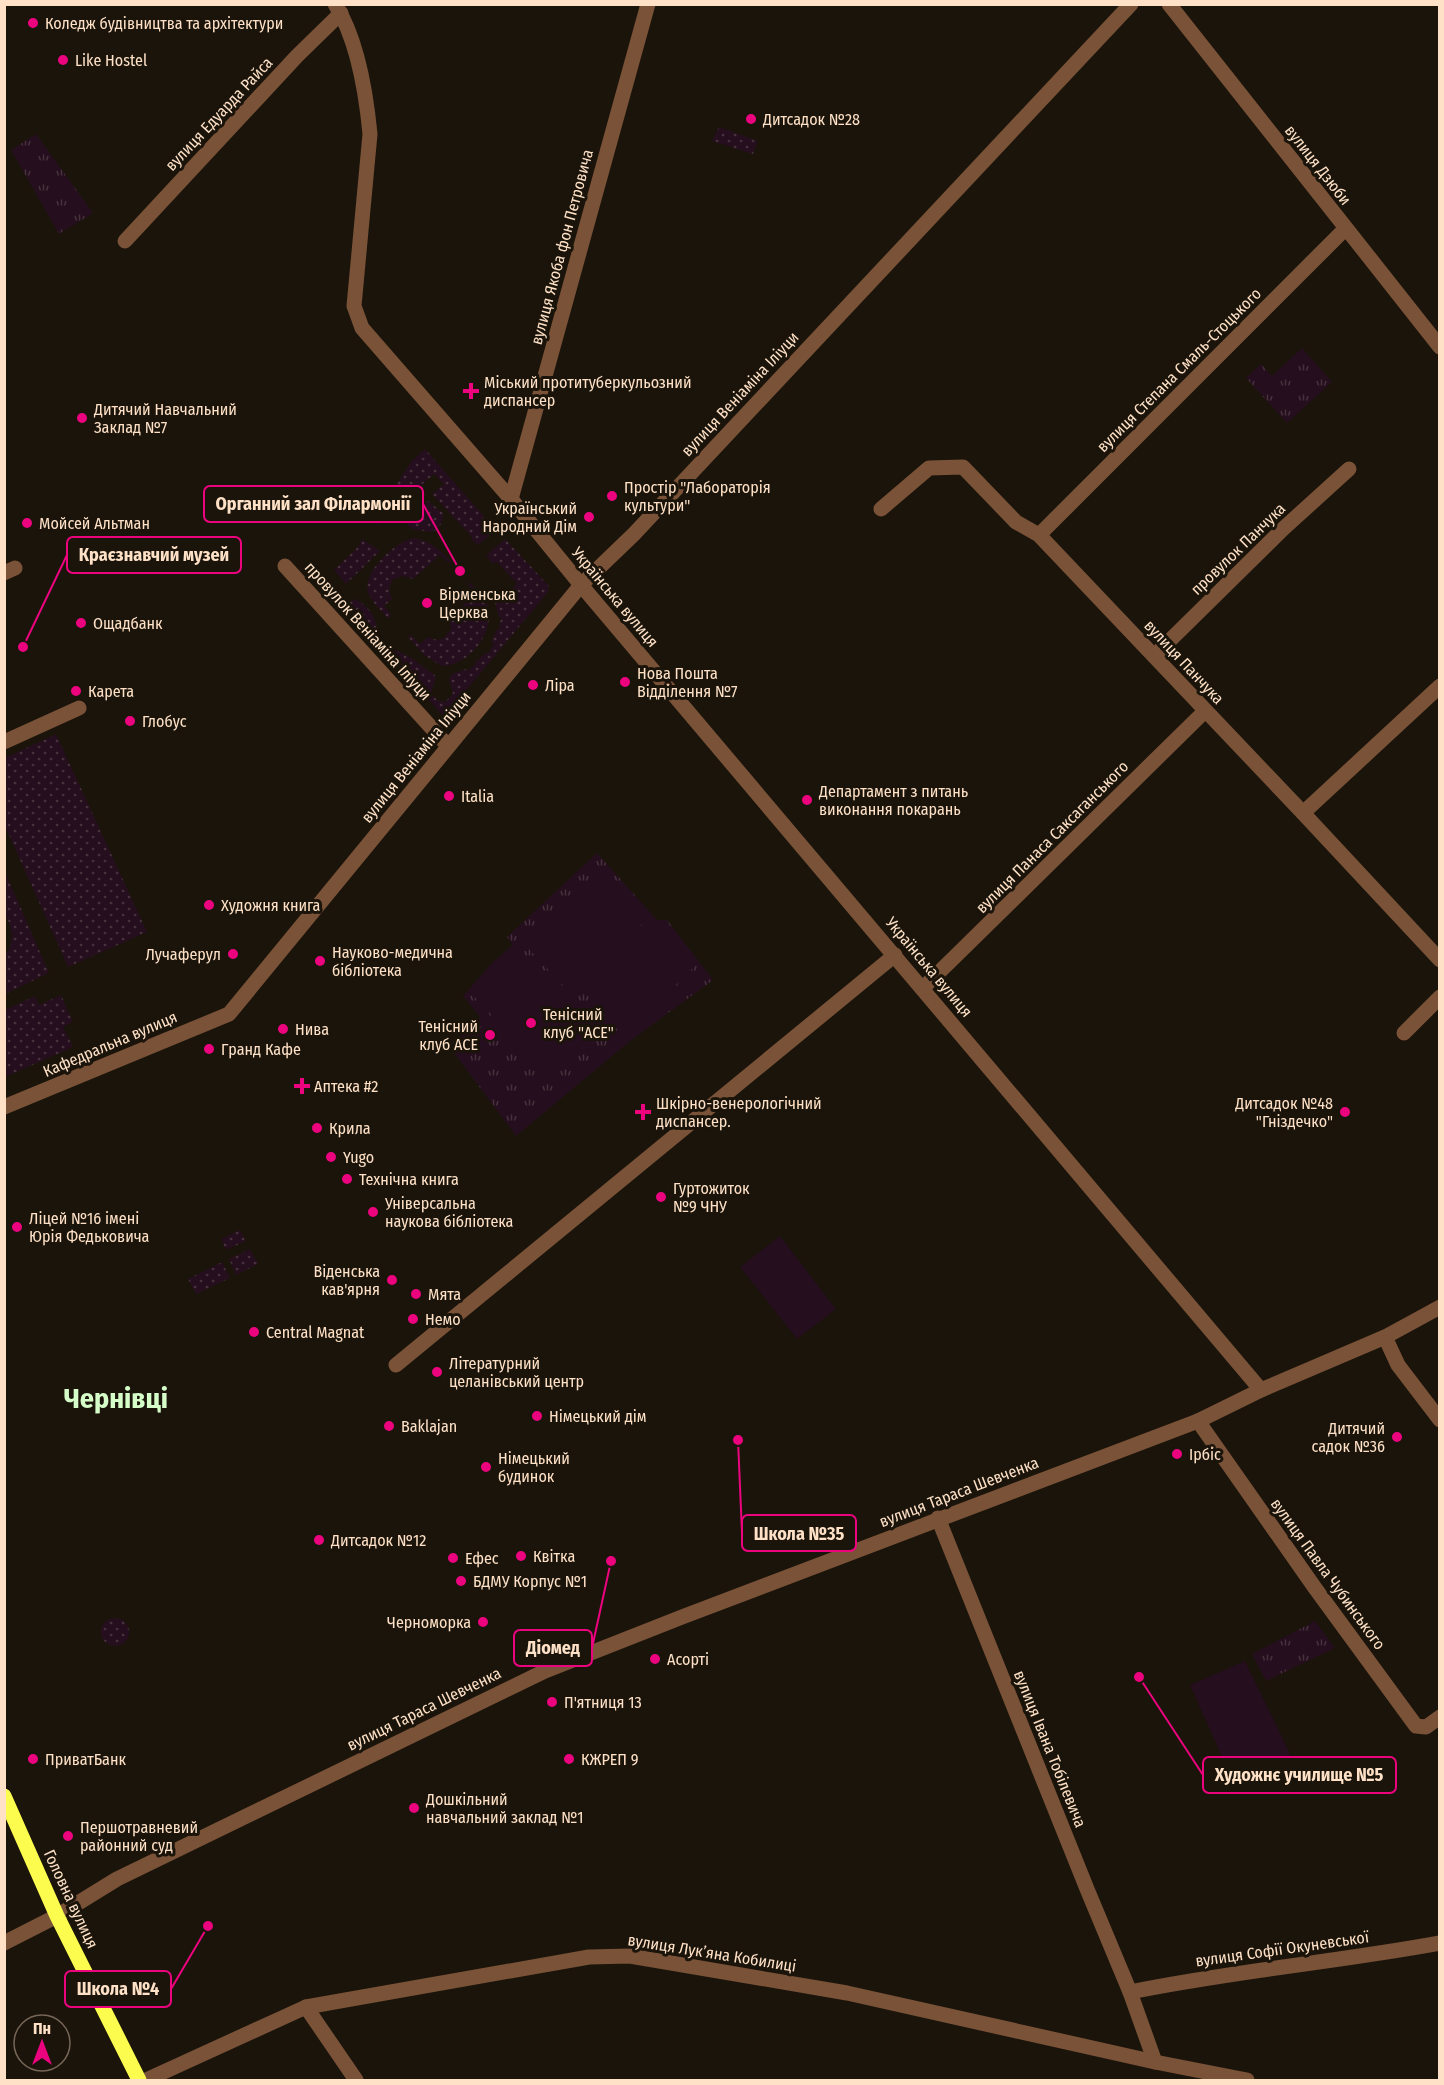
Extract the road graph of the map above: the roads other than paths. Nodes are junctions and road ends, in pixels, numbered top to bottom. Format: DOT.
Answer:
graph roads {
  1 [pos="648,4"];
  2 [pos="1131,4"];
  3 [pos="1169,4"];
  4 [pos="338,9"];
  5 [pos="1346,230"];
  6 [pos="125,241"];
  7 [pos="1440,347"];
  8 [pos="1349,469"];
  9 [pos="511,499"];
  10 [pos="881,509"];
  11 [pos="1039,535"];
  12 [pos="285,566"];
  13 [pos="581,585"];
  14 [pos="1154,656"];
  15 [pos="1440,686"];
  16 [pos="79,708"];
  17 [pos="1205,711"];
  18 [pos="4,742"];
  19 [pos="448,746"];
  20 [pos="1304,813"];
  21 [pos="895,955"];
  22 [pos="1440,960"];
  23 [pos="923,988"];
  24 [pos="1440,997"];
  25 [pos="229,1014"];
  26 [pos="1404,1033"];
  27 [pos="4,1107"];
  28 [pos="1440,1307"];
  29 [pos="1385,1337"];
  30 [pos="396,1365"];
  31 [pos="1261,1390"];
  32 [pos="1440,1420"];
  33 [pos="1198,1421"];
  34 [pos="938,1518"];
  35 [pos="1440,1717"];
  36 [pos="4,1796"];
  37 [pos="57,1916"];
  38 [pos="4,1942"];
  39 [pos="1440,1943"];
  40 [pos="1130,1992"];
  41 [pos="306,2007"];
  42 [pos="1155,2062"];
  43 [pos="139,2080"];
  44 [pos="146,2080"];
  45 [pos="356,2080"];
  46 [pos="1238,2080"];
  1 -- 9 [label="street, вулиця Якоба фон Петровича"];
  2 -- 13 [label="street, вулиця Веніаміна Іліуци"];
  3 -- 5 [label="street, вулиця Дзюби"];
  4 -- 6 [label="street, вулиця Едуарда Райса"];
  4 -- 9 [label="street, Українська вулиця"];
  5 -- 7 [label="street, вулиця Дзюби"];
  5 -- 11 [label="street, вулиця Степана Смаль-Стоцького"];
  8 -- 14 [label="street, провулок Панчука"];
  9 -- 13 [label="street, Українська вулиця"];
  10 -- 11 [label="street, вулиця Панчука"];
  11 -- 14 [label="street, вулиця Панчука"];
  12 -- 19 [label="street, провулок Веніаміна Іліуци"];
  13 -- 19 [label="street, вулиця Веніаміна Іліуци"];
  13 -- 21 [label="street, Українська вулиця"];
  14 -- 17 [label="street, вулиця Панчука"];
  15 -- 20 [label="street"];
  16 -- 18 [label="street"];
  17 -- 20 [label="street, вулиця Панчука"];
  17 -- 23 [label="street, вулиця Панаса Саксаганського"];
  19 -- 25 [label="street, вулиця Веніаміна Іліуци"];
  20 -- 22 [label="street, вулиця Панчука"];
  21 -- 23 [label="street, Українська вулиця"];
  21 -- 30 [label="street"];
  23 -- 31 [label="street, Українська вулиця"];
  24 -- 26 [label="street"];
  25 -- 27 [label="street, Кафедральна вулиця"];
  28 -- 29 [label="street, вулиця Тараса Шевченка"];
  29 -- 31 [label="street, вулиця Тараса Шевченка"];
  29 -- 32 [label="street"];
  31 -- 33 [label="street, вулиця Тараса Шевченка"];
  33 -- 34 [label="street, вулиця Тараса Шевченка"];
  33 -- 35 [label="street, вулиця Павла Чубинського"];
  34 -- 37 [label="street, вулиця Тараса Шевченка"];
  34 -- 40 [label="street, вулиця Івана Тобілевича"];
  36 -- 37 [label="main road, Головна вулиця"];
  37 -- 38 [label="street, вулиця Тараса Шевченка"];
  37 -- 43 [label="main road, Головна вулиця"];
  39 -- 40 [label="street, вулиця Софії Окуневської"];
  40 -- 42 [label="street, вулиця Івана Тобілевича"];
  41 -- 42 [label="street, вулиця Лукʼяна Кобилиці"];
  41 -- 44 [label="street, вулиця Лукʼяна Кобилиці"];
  41 -- 45 [label="street"];
  42 -- 46 [label="street, вулиця Лукʼяна Кобилиці"];
}
